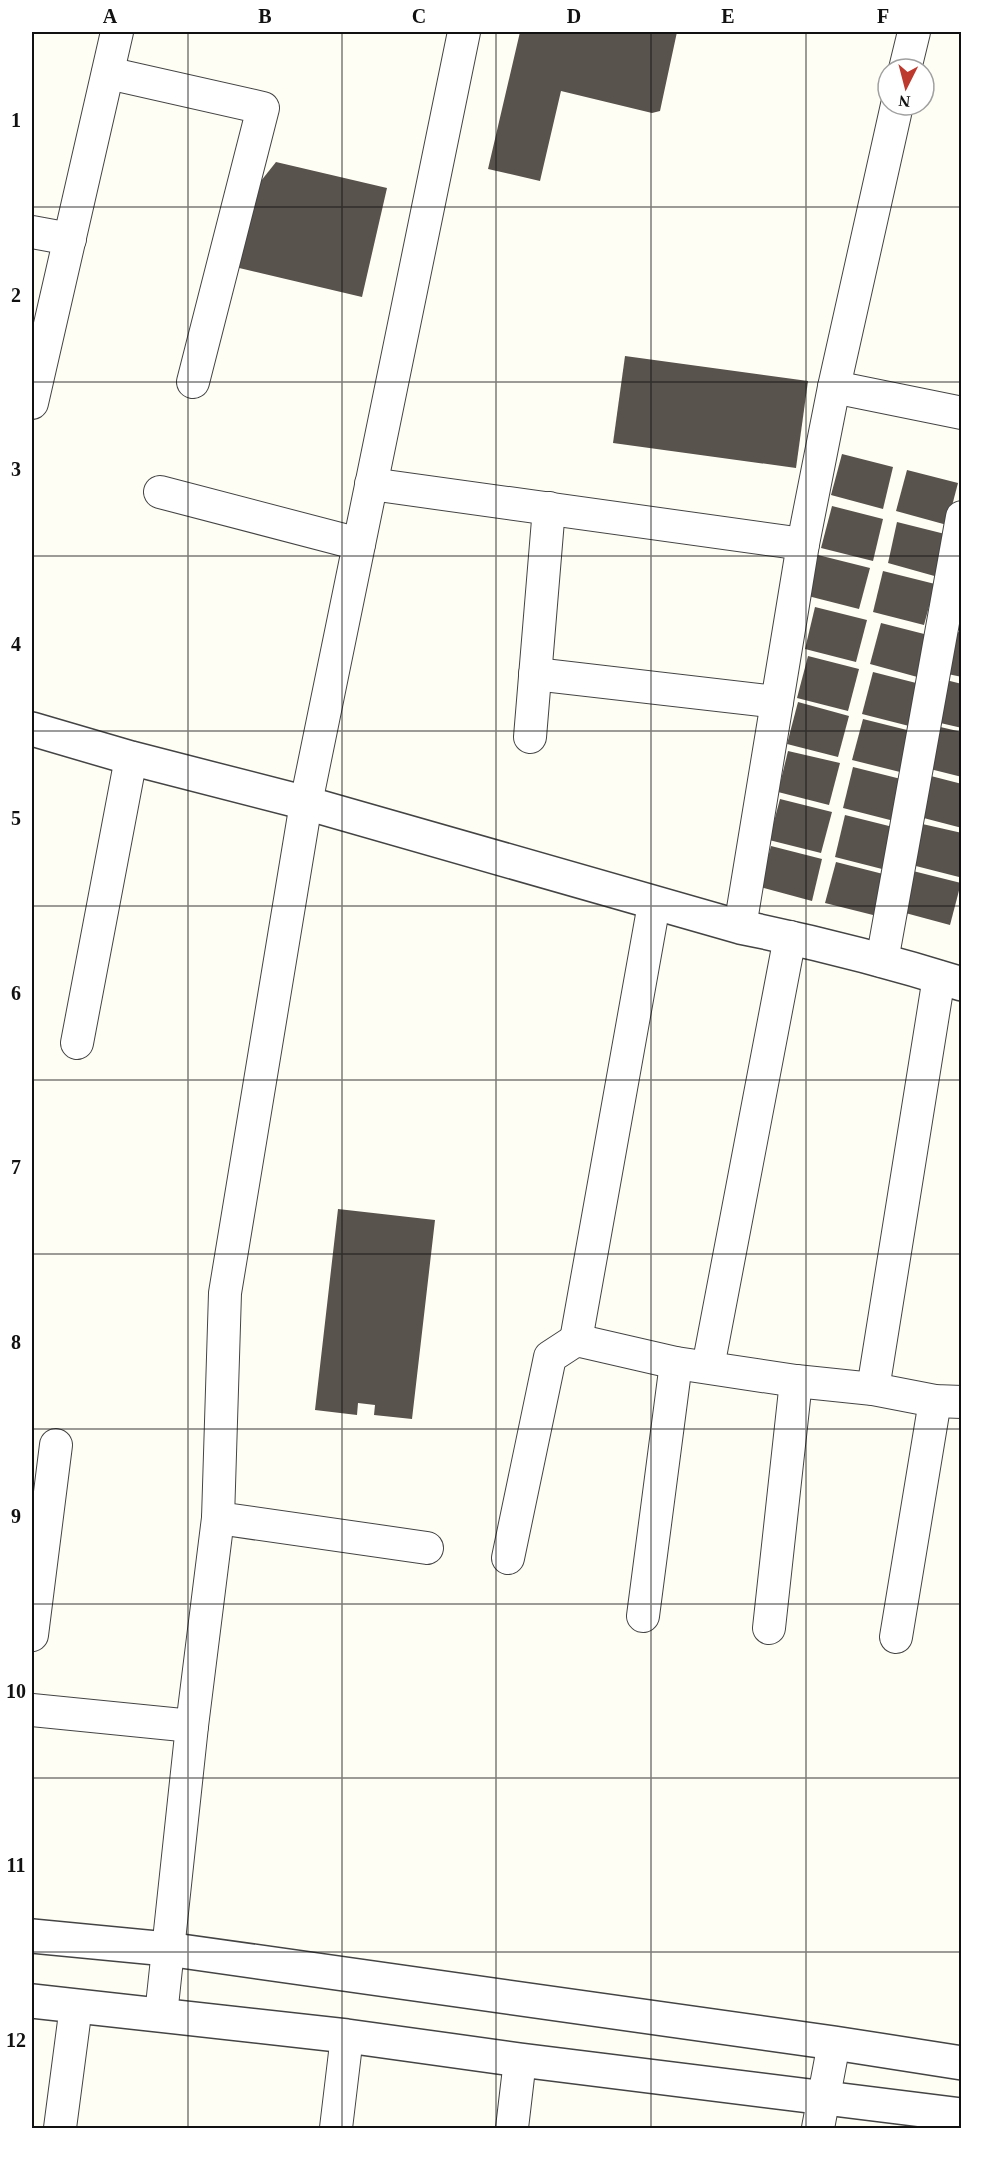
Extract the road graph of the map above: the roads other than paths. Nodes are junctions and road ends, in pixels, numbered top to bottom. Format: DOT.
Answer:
graph roads {
  1 [pos="117,32"];
  2 [pos="464,32"];
  3 [pos="914,32"];
  4 [pos="908,57"];
  5 [pos="108,73"];
  6 [pos="894,117"];
  7 [pos="32,232"];
  8 [pos="70,239"];
  9 [pos="194,382"];
  10 [pos="834,387"];
  11 [pos="32,403"];
  12 [pos="962,413"];
  13 [pos="371,484"];
  14 [pos="160,492"];
  15 [pos="549,508"];
  16 [pos="962,517"];
  17 [pos="359,544"];
  18 [pos="803,544"];
  19 [pos="958,553"];
  20 [pos="535,674"];
  21 [pos="777,702"];
  22 [pos="32,729"];
  23 [pos="530,737"];
  24 [pos="131,758"];
  25 [pos="306,803"];
  26 [pos="654,904"];
  27 [pos="740,927"];
  28 [pos="790,938"];
  29 [pos="882,961"];
  30 [pos="950,980"];
  31 [pos="77,1043"];
  32 [pos="576,1340"];
  33 [pos="676,1363"];
  34 [pos="708,1367"];
  35 [pos="796,1381"];
  36 [pos="873,1389"];
  37 [pos="948,1402"];
  38 [pos="56,1445"];
  39 [pos="218,1518"];
  40 [pos="427,1548"];
  41 [pos="508,1558"];
  42 [pos="642,1616"];
  43 [pos="770,1628"];
  44 [pos="32,1635"];
  45 [pos="896,1637"];
  46 [pos="32,1710"];
  47 [pos="192,1726"];
  48 [pos="32,1936"];
  49 [pos="167,1950"];
  50 [pos="32,2001"];
  51 [pos="76,2006"];
  52 [pos="161,2015"];
  53 [pos="347,2036"];
  54 [pos="834,2043"];
  55 [pos="520,2060"];
  56 [pos="962,2063"];
  57 [pos="824,2097"];
  58 [pos="962,2115"];
  59 [pos="60,2128"];
  60 [pos="336,2128"];
  61 [pos="512,2128"];
  62 [pos="819,2128"];
  1 -- 5 [label="street"];
  2 -- 13 [label="street"];
  3 -- 4 [label="street"];
  5 -- 8 [label="street"];
  5 -- 9 [label="street"];
  6 -- 10 [label="street"];
  7 -- 8 [label="street"];
  8 -- 11 [label="street"];
  10 -- 12 [label="street"];
  10 -- 18 [label="street"];
  13 -- 15 [label="street"];
  13 -- 17 [label="street"];
  14 -- 17 [label="street"];
  15 -- 18 [label="street"];
  15 -- 20 [label="street"];
  16 -- 19 [label="street"];
  17 -- 25 [label="street"];
  18 -- 21 [label="street"];
  19 -- 29 [label="street"];
  20 -- 21 [label="street"];
  20 -- 23 [label="street"];
  21 -- 27 [label="street"];
  22 -- 24 [label="street"];
  24 -- 25 [label="street"];
  24 -- 31 [label="street"];
  25 -- 26 [label="street"];
  25 -- 39 [label="street"];
  26 -- 27 [label="street"];
  26 -- 32 [label="street"];
  27 -- 28 [label="street"];
  28 -- 29 [label="street"];
  28 -- 34 [label="street"];
  29 -- 30 [label="street"];
  30 -- 36 [label="street"];
  32 -- 33 [label="street"];
  32 -- 41 [label="street"];
  33 -- 34 [label="street"];
  33 -- 42 [label="street"];
  34 -- 35 [label="street"];
  35 -- 36 [label="street"];
  35 -- 43 [label="street"];
  36 -- 37 [label="street"];
  37 -- 45 [label="street"];
  38 -- 44 [label="street"];
  39 -- 40 [label="street"];
  39 -- 47 [label="street"];
  46 -- 47 [label="street"];
  47 -- 49 [label="street"];
  48 -- 49 [label="street"];
  49 -- 52 [label="street"];
  49 -- 54 [label="street"];
  50 -- 51 [label="street"];
  51 -- 52 [label="street"];
  51 -- 59 [label="street"];
  52 -- 53 [label="street"];
  53 -- 55 [label="street"];
  53 -- 60 [label="street"];
  54 -- 56 [label="street"];
  54 -- 57 [label="street"];
  55 -- 57 [label="street"];
  55 -- 61 [label="street"];
  57 -- 58 [label="street"];
  57 -- 62 [label="street"];
}
